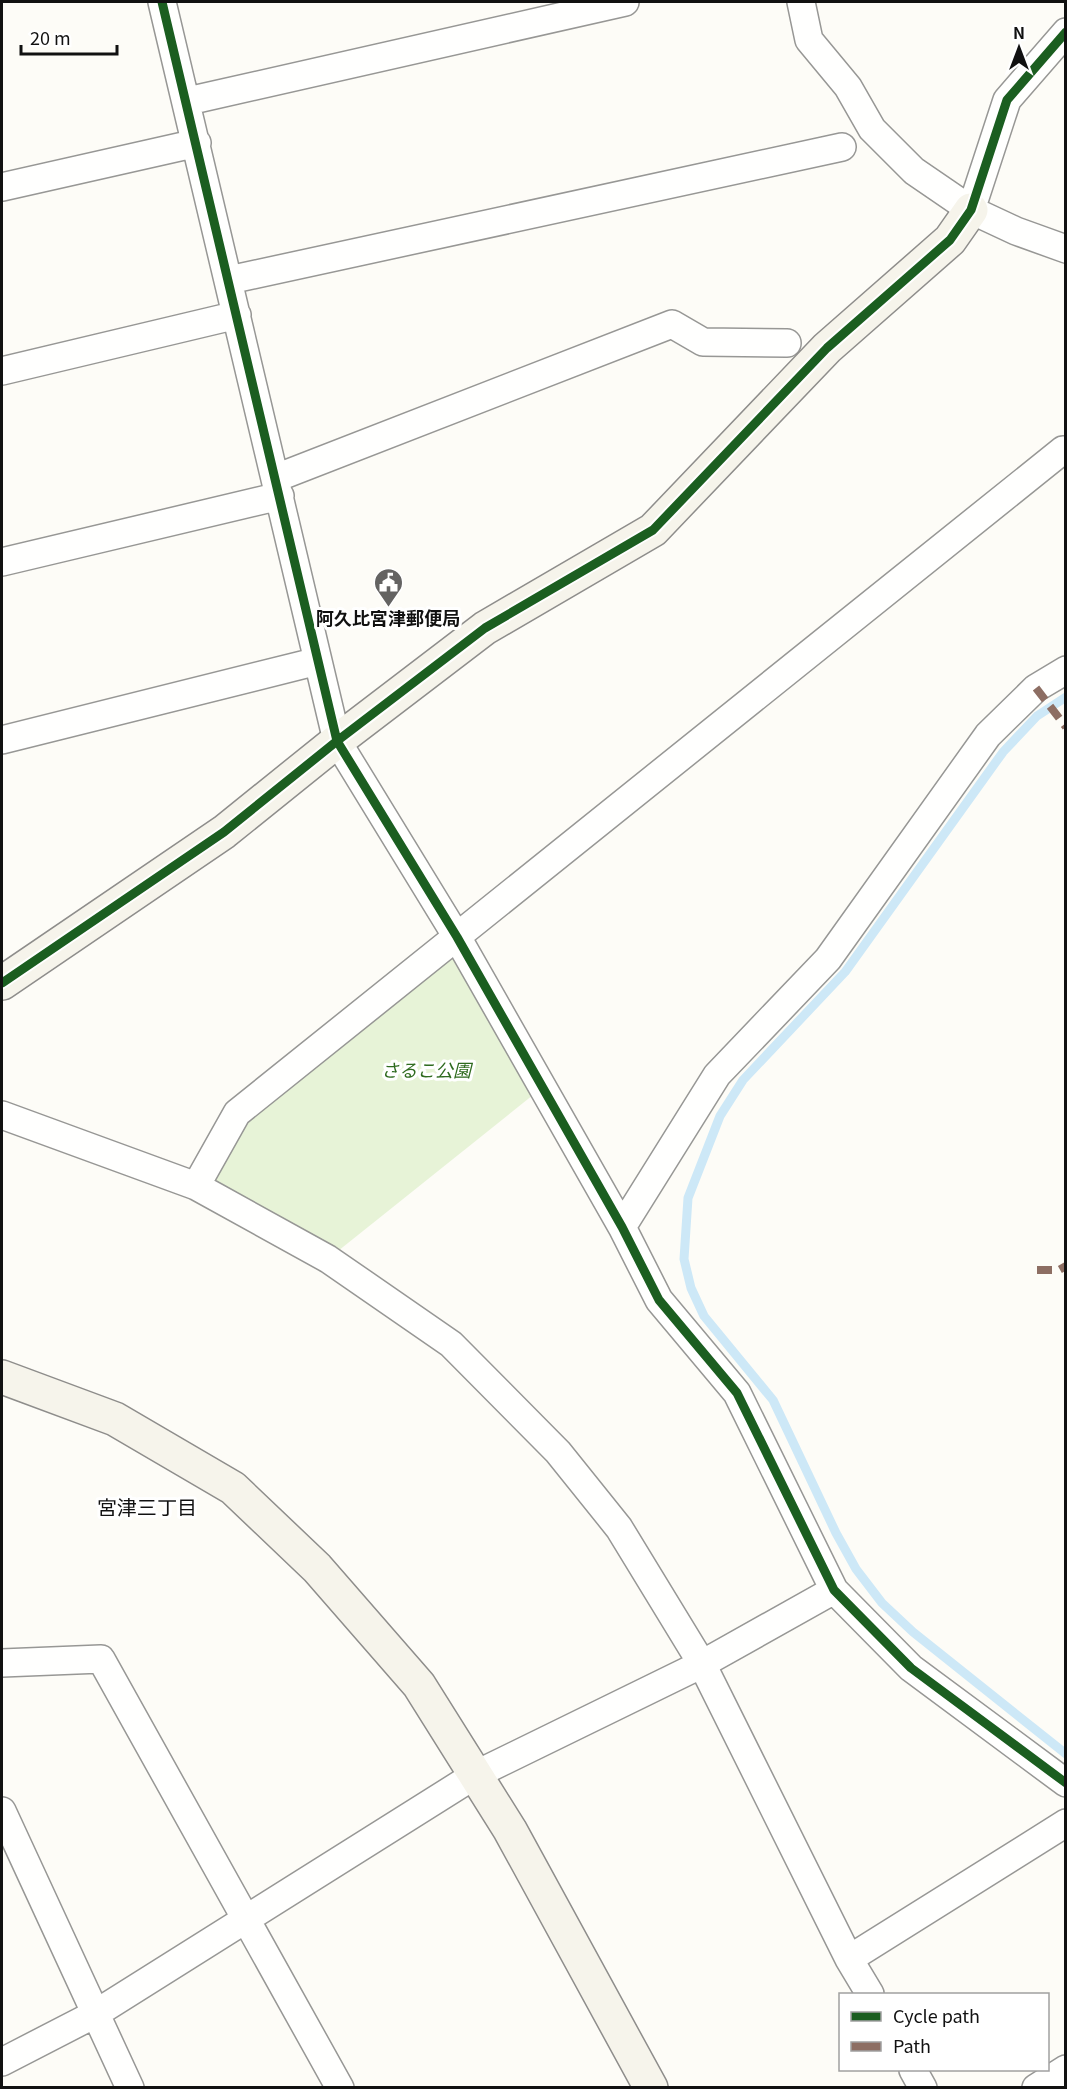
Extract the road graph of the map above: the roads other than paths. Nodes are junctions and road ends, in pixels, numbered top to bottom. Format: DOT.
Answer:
graph roads {
  1 [pos="162,2"];
  2 [pos="625,2"];
  3 [pos="801,2"];
  4 [pos="1065,32"];
  5 [pos="188,101"];
  6 [pos="197,143"];
  7 [pos="842,147"];
  8 [pos="2,187"];
  9 [pos="970,210"];
  10 [pos="1065,249"];
  11 [pos="229,280"];
  12 [pos="237,315"];
  13 [pos="787,343"];
  14 [pos="2,371"];
  15 [pos="1063,450"];
  16 [pos="278,487"];
  17 [pos="2,562"];
  18 [pos="318,662"];
  19 [pos="1065,670"];
  20 [pos="2,740"];
  21 [pos="337,741"];
  22 [pos="458,937"];
  23 [pos="2,983"];
  24 [pos="2,1115"];
  25 [pos="196,1186"];
  26 [pos="622,1227"];
  27 [pos="2,1377"];
  28 [pos="834,1590"];
  29 [pos="2,1663"];
  30 [pos="702,1664"];
  31 [pos="475,1775"];
  32 [pos="1065,1783"];
  33 [pos="2,1811"];
  34 [pos="1065,1823"];
  35 [pos="244,1917"];
  36 [pos="849,1959"];
  37 [pos="869,1993"];
  38 [pos="95,2014"];
  39 [pos="2,2062"];
  40 [pos="1065,2069"];
  41 [pos="914,2071"];
  42 [pos="130,2088"];
  43 [pos="340,2088"];
  44 [pos="651,2088"];
  45 [pos="923,2088"];
  46 [pos="1036,2088"];
  1 -- 5 [label="street"];
  2 -- 5 [label="street"];
  3 -- 9 [label="street"];
  4 -- 9 [label="street"];
  5 -- 6 [label="street"];
  6 -- 8 [label="street"];
  6 -- 11 [label="street"];
  7 -- 11 [label="street"];
  9 -- 10 [label="street"];
  9 -- 21 [label="street"];
  11 -- 12 [label="street"];
  12 -- 14 [label="street"];
  12 -- 16 [label="street"];
  13 -- 16 [label="street"];
  15 -- 22 [label="street"];
  16 -- 17 [label="street"];
  16 -- 18 [label="street"];
  18 -- 20 [label="street"];
  18 -- 21 [label="street"];
  19 -- 26 [label="street"];
  21 -- 22 [label="street"];
  21 -- 23 [label="street"];
  22 -- 25 [label="street"];
  22 -- 26 [label="street"];
  24 -- 25 [label="street"];
  25 -- 30 [label="street"];
  26 -- 28 [label="street"];
  27 -- 31 [label="street"];
  28 -- 30 [label="street"];
  28 -- 32 [label="street"];
  29 -- 35 [label="street"];
  30 -- 31 [label="street"];
  30 -- 36 [label="street"];
  31 -- 35 [label="street"];
  31 -- 44 [label="street"];
  33 -- 38 [label="street"];
  34 -- 36 [label="street"];
  35 -- 38 [label="street"];
  35 -- 43 [label="street"];
  36 -- 37 [label="street"];
  38 -- 39 [label="street"];
  38 -- 42 [label="street"];
  40 -- 46 [label="street"];
  41 -- 45 [label="street"];
}
